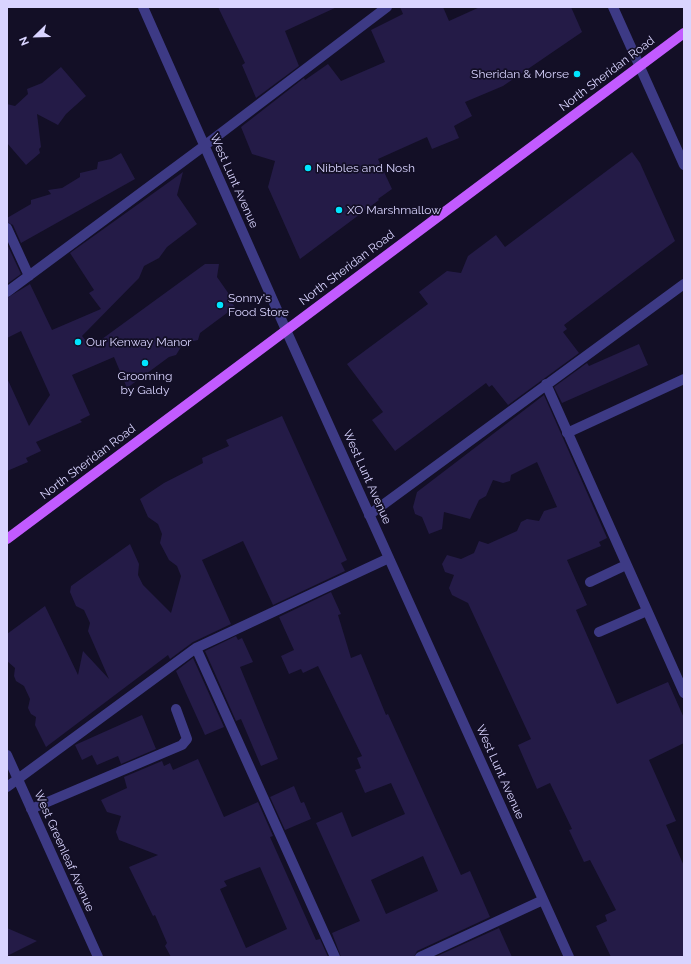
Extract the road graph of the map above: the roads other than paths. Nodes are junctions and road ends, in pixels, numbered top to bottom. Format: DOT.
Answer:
graph roads {
  1 [pos="143,7"];
  2 [pos="613,7"];
  3 [pos="382,9"];
  4 [pos="684,33"];
  5 [pos="640,66"];
  6 [pos="204,146"];
  7 [pos="684,165"];
  8 [pos="7,228"];
  9 [pos="29,276"];
  10 [pos="684,284"];
  11 [pos="7,292"];
  12 [pos="286,330"];
  13 [pos="684,379"];
  14 [pos="546,384"];
  15 [pos="567,433"];
  16 [pos="369,515"];
  17 [pos="7,539"];
  18 [pos="389,558"];
  19 [pos="626,565"];
  20 [pos="590,582"];
  21 [pos="647,611"];
  22 [pos="599,632"];
  23 [pos="196,648"];
  24 [pos="684,693"];
  25 [pos="176,709"];
  26 [pos="7,755"];
  27 [pos="18,779"];
  28 [pos="7,788"];
  29 [pos="31,809"];
  30 [pos="543,900"];
  31 [pos="98,957"];
  32 [pos="335,957"];
  33 [pos="420,957"];
  34 [pos="569,957"];
  1 -- 6 [label="street, West Lunt Avenue"];
  2 -- 5 [label="street"];
  3 -- 6 [label="street"];
  4 -- 5 [label="main road, North Sheridan Road"];
  5 -- 7 [label="street"];
  5 -- 12 [label="main road, North Sheridan Road"];
  6 -- 9 [label="street"];
  6 -- 12 [label="street, West Lunt Avenue"];
  8 -- 9 [label="street"];
  9 -- 11 [label="street"];
  10 -- 14 [label="street"];
  12 -- 16 [label="street, West Lunt Avenue"];
  12 -- 17 [label="main road, North Sheridan Road"];
  13 -- 15 [label="street"];
  14 -- 15 [label="street"];
  14 -- 16 [label="street"];
  15 -- 19 [label="street"];
  16 -- 18 [label="street, West Lunt Avenue"];
  18 -- 23 [label="street"];
  18 -- 30 [label="street, West Lunt Avenue"];
  19 -- 20 [label="street"];
  19 -- 21 [label="street"];
  21 -- 22 [label="street"];
  21 -- 24 [label="street"];
  23 -- 27 [label="street"];
  23 -- 32 [label="street"];
  25 -- 29 [label="street"];
  26 -- 27 [label="street, West Greenleaf Avenue"];
  27 -- 28 [label="street"];
  27 -- 29 [label="street, West Greenleaf Avenue"];
  29 -- 31 [label="street, West Greenleaf Avenue"];
  30 -- 33 [label="street"];
  30 -- 34 [label="street, West Lunt Avenue"];
}
